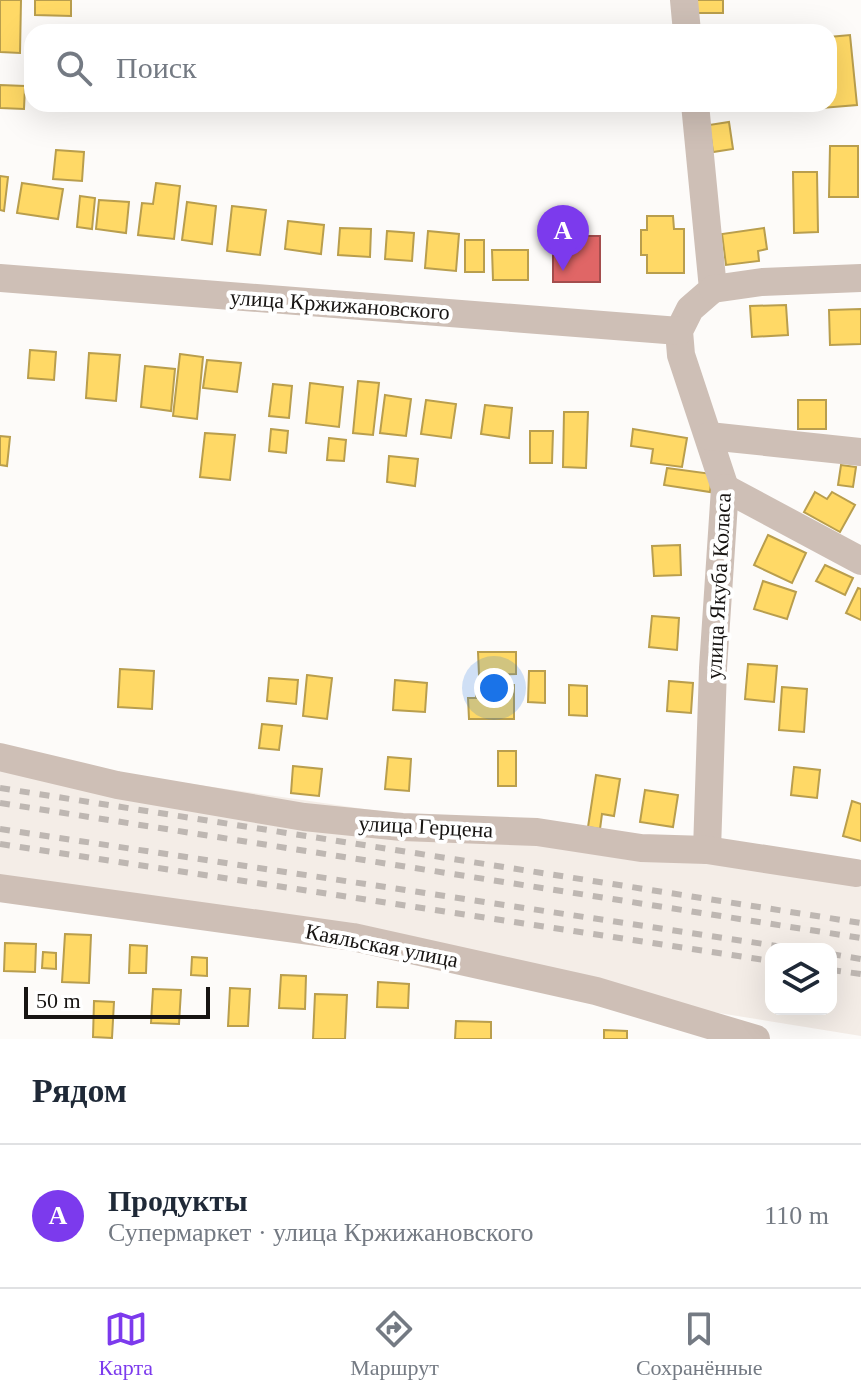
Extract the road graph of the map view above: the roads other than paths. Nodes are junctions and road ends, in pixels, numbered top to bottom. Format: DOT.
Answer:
graph roads {
  1 [pos="684,0"];
  2 [pos="686,24"];
  3 [pos="696,112"];
  4 [pos="0,278"];
  5 [pos="861,278"];
  6 [pos="713,289"];
  7 [pos="679,331"];
  8 [pos="709,436"];
  9 [pos="861,452"];
  10 [pos="725,488"];
  11 [pos="861,561"];
  12 [pos="0,757"];
  13 [pos="707,850"];
  14 [pos="856,873"];
  15 [pos="0,888"];
  16 [pos="756,1039"];
  1 -- 2 [label="street"];
  3 -- 6 [label="street"];
  4 -- 7 [label="street, улица Кржижановского"];
  5 -- 6 [label="street"];
  6 -- 7 [label="street"];
  7 -- 8 [label="street, улица Якуба Коласа"];
  8 -- 9 [label="street"];
  8 -- 10 [label="street, улица Якуба Коласа"];
  10 -- 11 [label="street"];
  10 -- 13 [label="street, улица Якуба Коласа"];
  12 -- 13 [label="street, улица Герцена"];
  13 -- 14 [label="street, улица Герцена"];
  15 -- 16 [label="street, Каяльская улица"];
}
